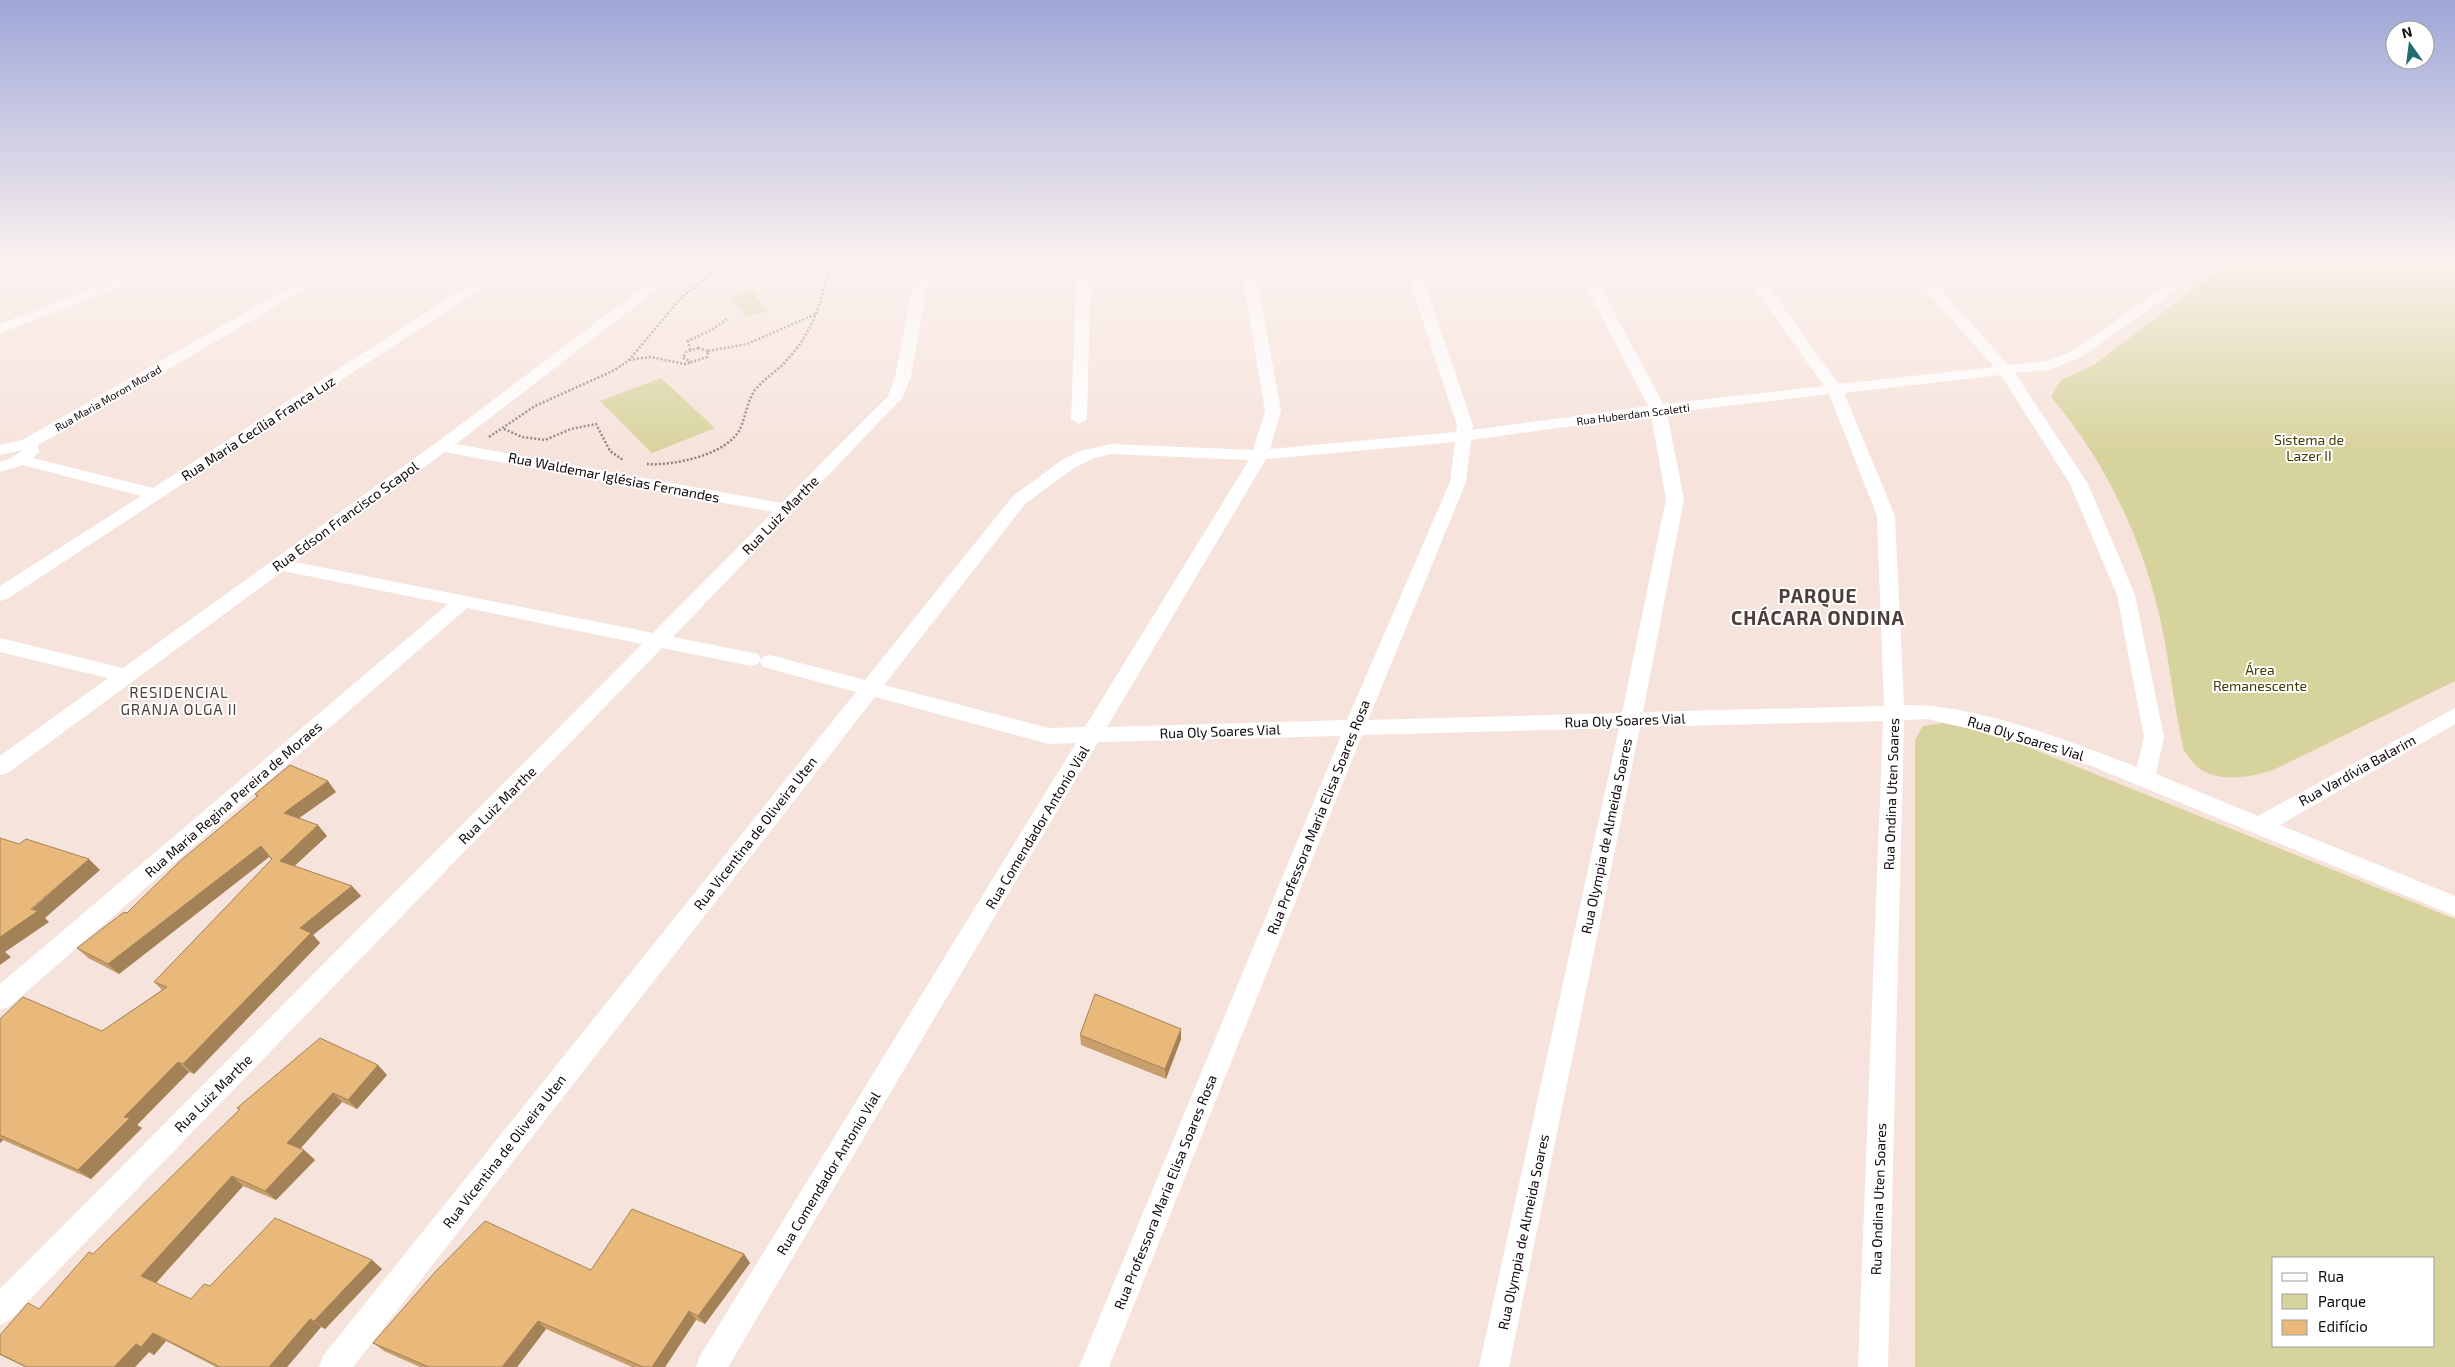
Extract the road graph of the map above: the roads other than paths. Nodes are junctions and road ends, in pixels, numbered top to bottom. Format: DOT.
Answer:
graph roads {
  1 [pos="238,325"];
  2 [pos="417,325"];
  3 [pos="603,325"];
  4 [pos="913,325"];
  5 [pos="1082,325"];
  6 [pos="1259,325"];
  7 [pos="1431,325"];
  8 [pos="1614,325"];
  9 [pos="1789,325"];
  10 [pos="1965,325"];
  11 [pos="2118,325"];
  12 [pos="2006,371"];
  13 [pos="1836,391"];
  14 [pos="1658,409"];
  15 [pos="1079,419"];
  16 [pos="1464,436"];
  17 [pos="442,446"];
  18 [pos="0,450"];
  19 [pos="23,452"];
  20 [pos="1260,455"];
  21 [pos="0,466"];
  22 [pos="155,494"];
  23 [pos="785,509"];
  24 [pos="278,564"];
  25 [pos="0,595"];
  26 [pos="465,600"];
  27 [pos="660,640"];
  28 [pos="0,645"];
  29 [pos="124,675"];
  30 [pos="868,690"];
  31 [pos="1894,711"];
  32 [pos="2455,715"];
  33 [pos="1631,720"];
  34 [pos="1355,726"];
  35 [pos="1092,735"];
  36 [pos="0,767"];
  37 [pos="2145,777"];
  38 [pos="2260,826"];
  39 [pos="2455,906"];
  40 [pos="0,999"];
  41 [pos="0,1310"];
  42 [pos="334,1367"];
  43 [pos="711,1367"];
  44 [pos="1094,1367"];
  45 [pos="1494,1367"];
  46 [pos="1873,1367"];
  1 -- 19 [label="street, Rua Maria Moron Morad"];
  2 -- 22 [label="street, Rua Maria Cecília Franca Luz"];
  3 -- 17 [label="street, Rua Edson Francisco Scapol"];
  4 -- 23 [label="street, Rua Luiz Marthe"];
  5 -- 15 [label="street"];
  6 -- 20 [label="street, Rua Comendador Antonio Vial"];
  7 -- 16 [label="street, Rua Professora Maria Elisa Soares Rosa"];
  8 -- 14 [label="street, Rua Olympia de Almeida Soares"];
  9 -- 13 [label="street, Rua Ondina Uten Soares"];
  10 -- 12 [label="street"];
  11 -- 12 [label="street, Rua Huberdam Scaletti"];
  12 -- 13 [label="street, Rua Huberdam Scaletti"];
  12 -- 37 [label="street"];
  13 -- 14 [label="street, Rua Huberdam Scaletti"];
  13 -- 31 [label="street, Rua Ondina Uten Soares"];
  14 -- 16 [label="street, Rua Huberdam Scaletti"];
  14 -- 33 [label="street, Rua Olympia de Almeida Soares"];
  16 -- 20 [label="street, Rua Huberdam Scaletti"];
  16 -- 34 [label="street, Rua Professora Maria Elisa Soares Rosa"];
  17 -- 23 [label="street, Rua Waldemar Iglésias Fernandes"];
  17 -- 24 [label="street, Rua Edson Francisco Scapol"];
  18 -- 19 [label="street"];
  19 -- 21 [label="street"];
  19 -- 22 [label="street"];
  20 -- 30 [label="street, Rua Vicentina de Oliveira Uten"];
  20 -- 35 [label="street, Rua Comendador Antonio Vial"];
  22 -- 25 [label="street, Rua Maria Cecília Franca Luz"];
  23 -- 27 [label="street, Rua Luiz Marthe"];
  24 -- 26 [label="street, Rua Oly Soares Vial"];
  24 -- 29 [label="street, Rua Edson Francisco Scapol"];
  26 -- 27 [label="street, Rua Oly Soares Vial"];
  26 -- 40 [label="street, Rua Maria Regina Pereira de Moraes"];
  27 -- 30 [label="street, Rua Oly Soares Vial"];
  27 -- 41 [label="street, Rua Luiz Marthe"];
  28 -- 29 [label="street"];
  29 -- 36 [label="street, Rua Edson Francisco Scapol"];
  30 -- 35 [label="street, Rua Oly Soares Vial"];
  30 -- 42 [label="street, Rua Vicentina de Oliveira Uten"];
  31 -- 33 [label="street, Rua Oly Soares Vial"];
  31 -- 37 [label="street, Rua Oly Soares Vial"];
  31 -- 46 [label="street, Rua Ondina Uten Soares"];
  32 -- 38 [label="street, Rua Vardívia Balarim"];
  33 -- 34 [label="street, Rua Oly Soares Vial"];
  33 -- 45 [label="street, Rua Olympia de Almeida Soares"];
  34 -- 35 [label="street, Rua Oly Soares Vial"];
  34 -- 44 [label="street, Rua Professora Maria Elisa Soares Rosa"];
  35 -- 43 [label="street, Rua Comendador Antonio Vial"];
  37 -- 38 [label="street, Rua Oly Soares Vial"];
  38 -- 39 [label="street, Rua Oly Soares Vial"];
}
